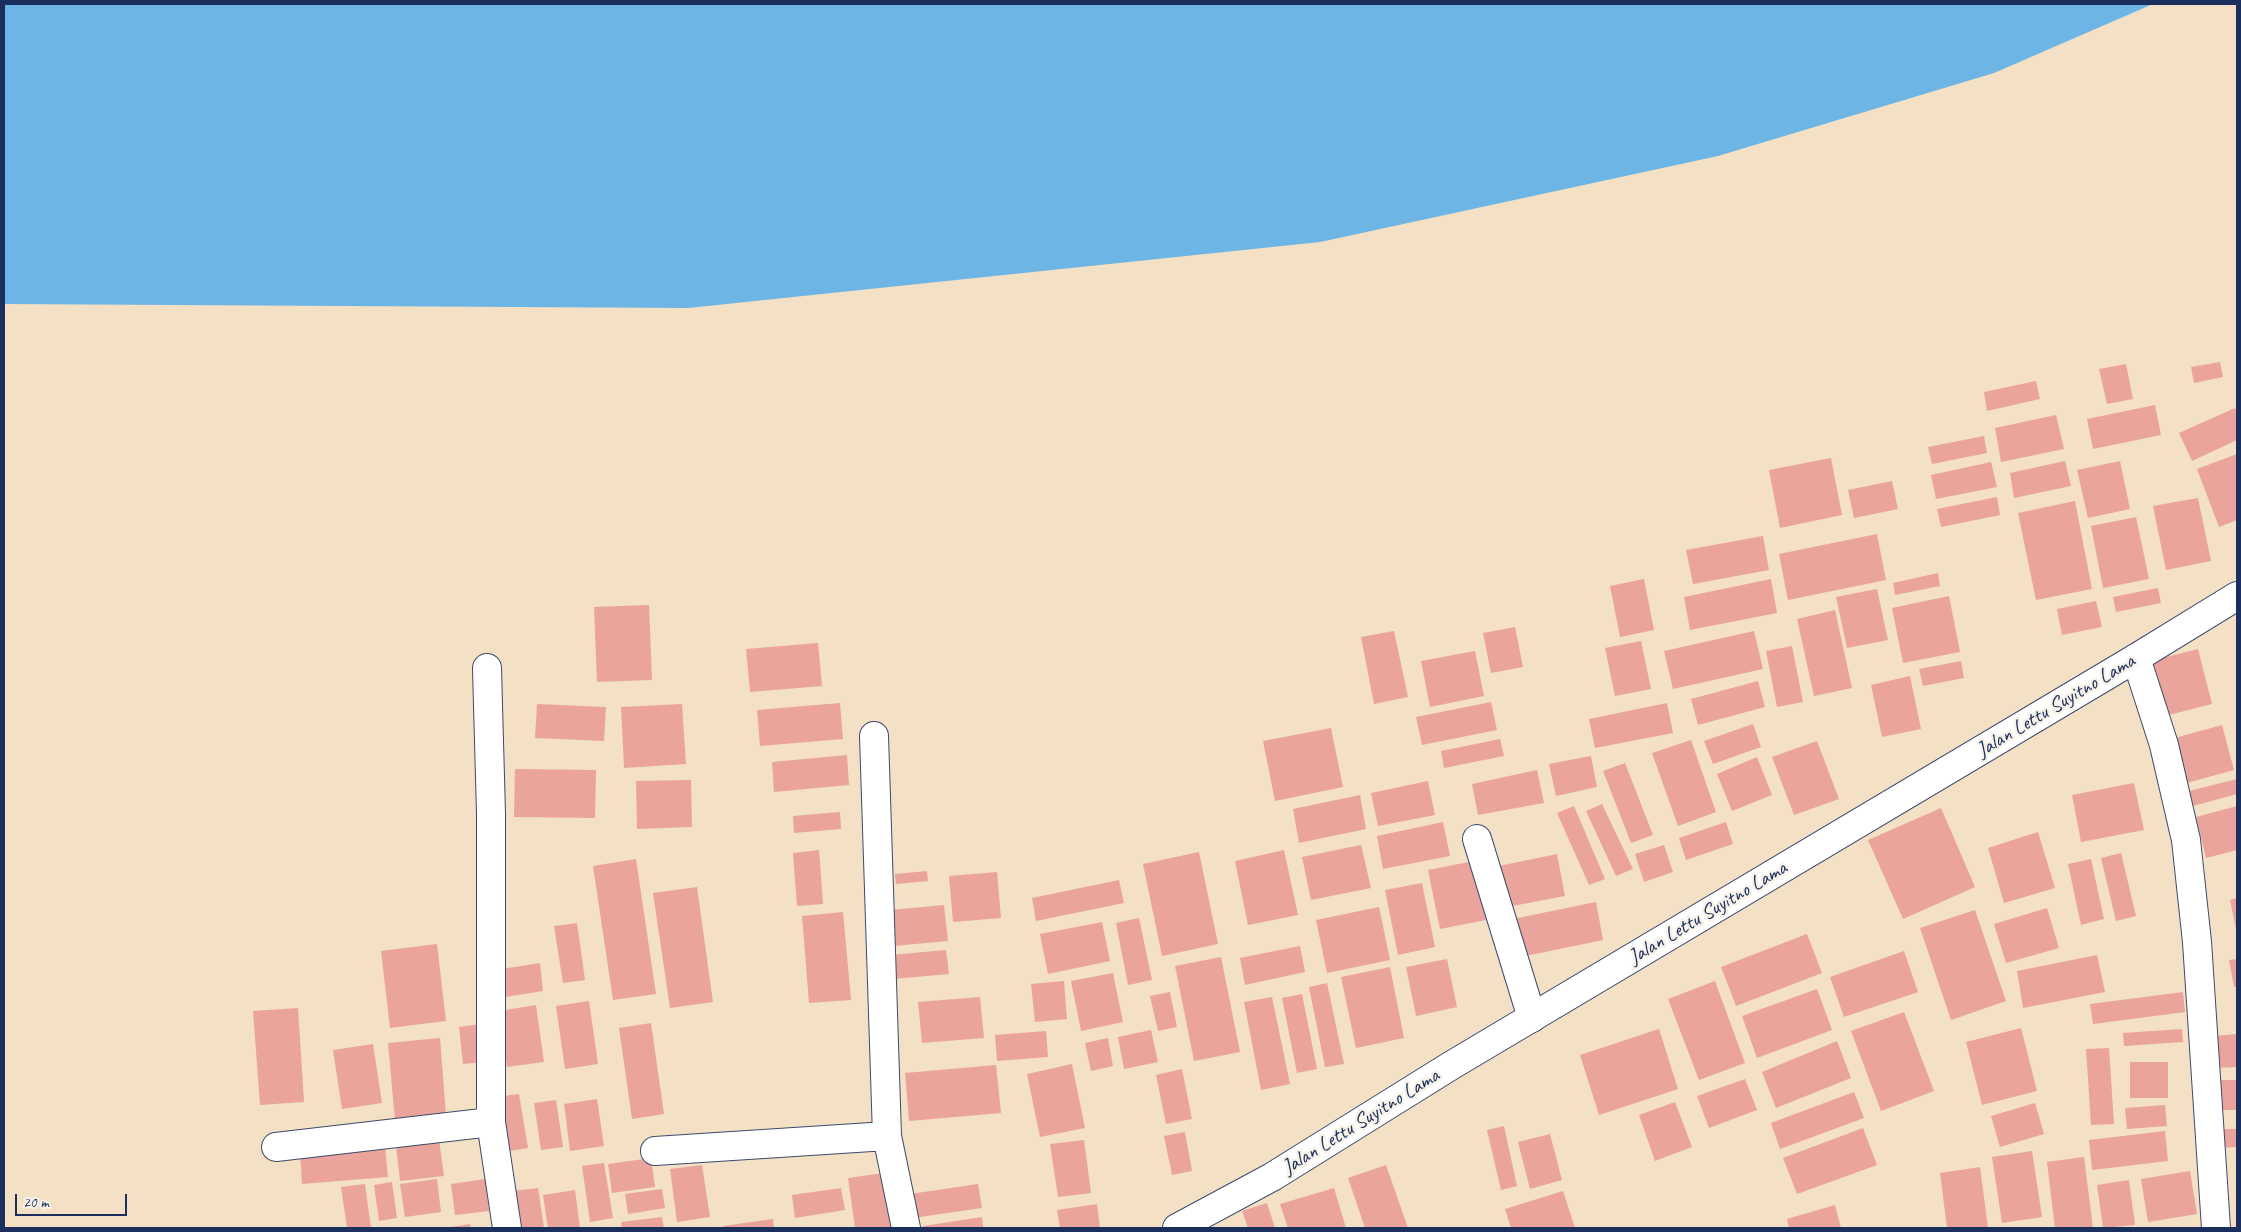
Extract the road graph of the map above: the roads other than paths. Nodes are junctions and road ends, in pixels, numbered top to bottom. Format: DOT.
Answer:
graph roads {
  1 [pos="2237,596"];
  2 [pos="2136,658"];
  3 [pos="487,668"];
  4 [pos="874,736"];
  5 [pos="1476,839"];
  6 [pos="1532,1018"];
  7 [pos="491,1122"];
  8 [pos="887,1136"];
  9 [pos="276,1147"];
  10 [pos="655,1151"];
  11 [pos="507,1228"];
  12 [pos="906,1228"];
  13 [pos="1177,1228"];
  14 [pos="2216,1228"];
  1 -- 2 [label="street, Jalan Lettu Suyitno Lama"];
  2 -- 6 [label="street, Jalan Lettu Suyitno Lama"];
  2 -- 14 [label="street"];
  3 -- 7 [label="street"];
  4 -- 8 [label="street"];
  5 -- 6 [label="street"];
  6 -- 13 [label="street, Jalan Lettu Suyitno Lama"];
  7 -- 9 [label="street"];
  7 -- 11 [label="street"];
  8 -- 10 [label="street"];
  8 -- 12 [label="street"];
}
